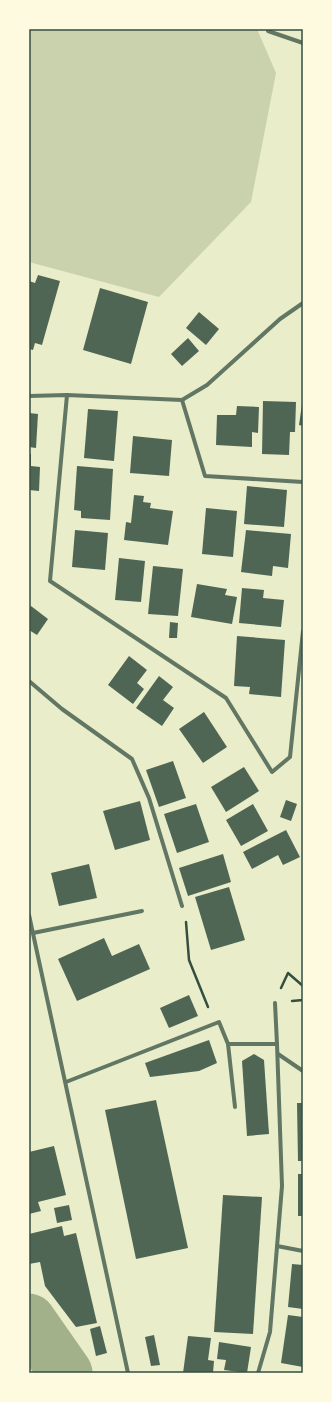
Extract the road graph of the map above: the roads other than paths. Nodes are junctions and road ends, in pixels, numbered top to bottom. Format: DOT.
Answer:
graph roads {
  1 [pos="268,31"];
  2 [pos="303,43"];
  3 [pos="303,303"];
  4 [pos="67,394"];
  5 [pos="29,396"];
  6 [pos="182,400"];
  7 [pos="303,482"];
  8 [pos="303,631"];
  9 [pos="29,681"];
  10 [pos="182,906"];
  11 [pos="142,911"];
  12 [pos="29,915"];
  13 [pos="33,934"];
  14 [pos="275,1003"];
  15 [pos="228,1044"];
  16 [pos="277,1044"];
  17 [pos="278,1054"];
  18 [pos="303,1071"];
  19 [pos="66,1082"];
  20 [pos="235,1107"];
  21 [pos="277,1246"];
  22 [pos="303,1251"];
  23 [pos="259,1371"];
  24 [pos="128,1373"];
  25 [pos="264,1373"];
  1 -- 2 [label="street"];
  3 -- 6 [label="street"];
  4 -- 5 [label="street"];
  4 -- 6 [label="street"];
  4 -- 8 [label="street"];
  6 -- 7 [label="street"];
  9 -- 10 [label="street"];
  11 -- 13 [label="street"];
  12 -- 13 [label="street"];
  13 -- 19 [label="street"];
  14 -- 16 [label="street"];
  15 -- 16 [label="street"];
  15 -- 19 [label="street"];
  15 -- 20 [label="street"];
  16 -- 17 [label="street"];
  17 -- 18 [label="street"];
  17 -- 21 [label="street"];
  19 -- 24 [label="street"];
  21 -- 22 [label="street"];
  21 -- 23 [label="street"];
  23 -- 25 [label="street"];
}
